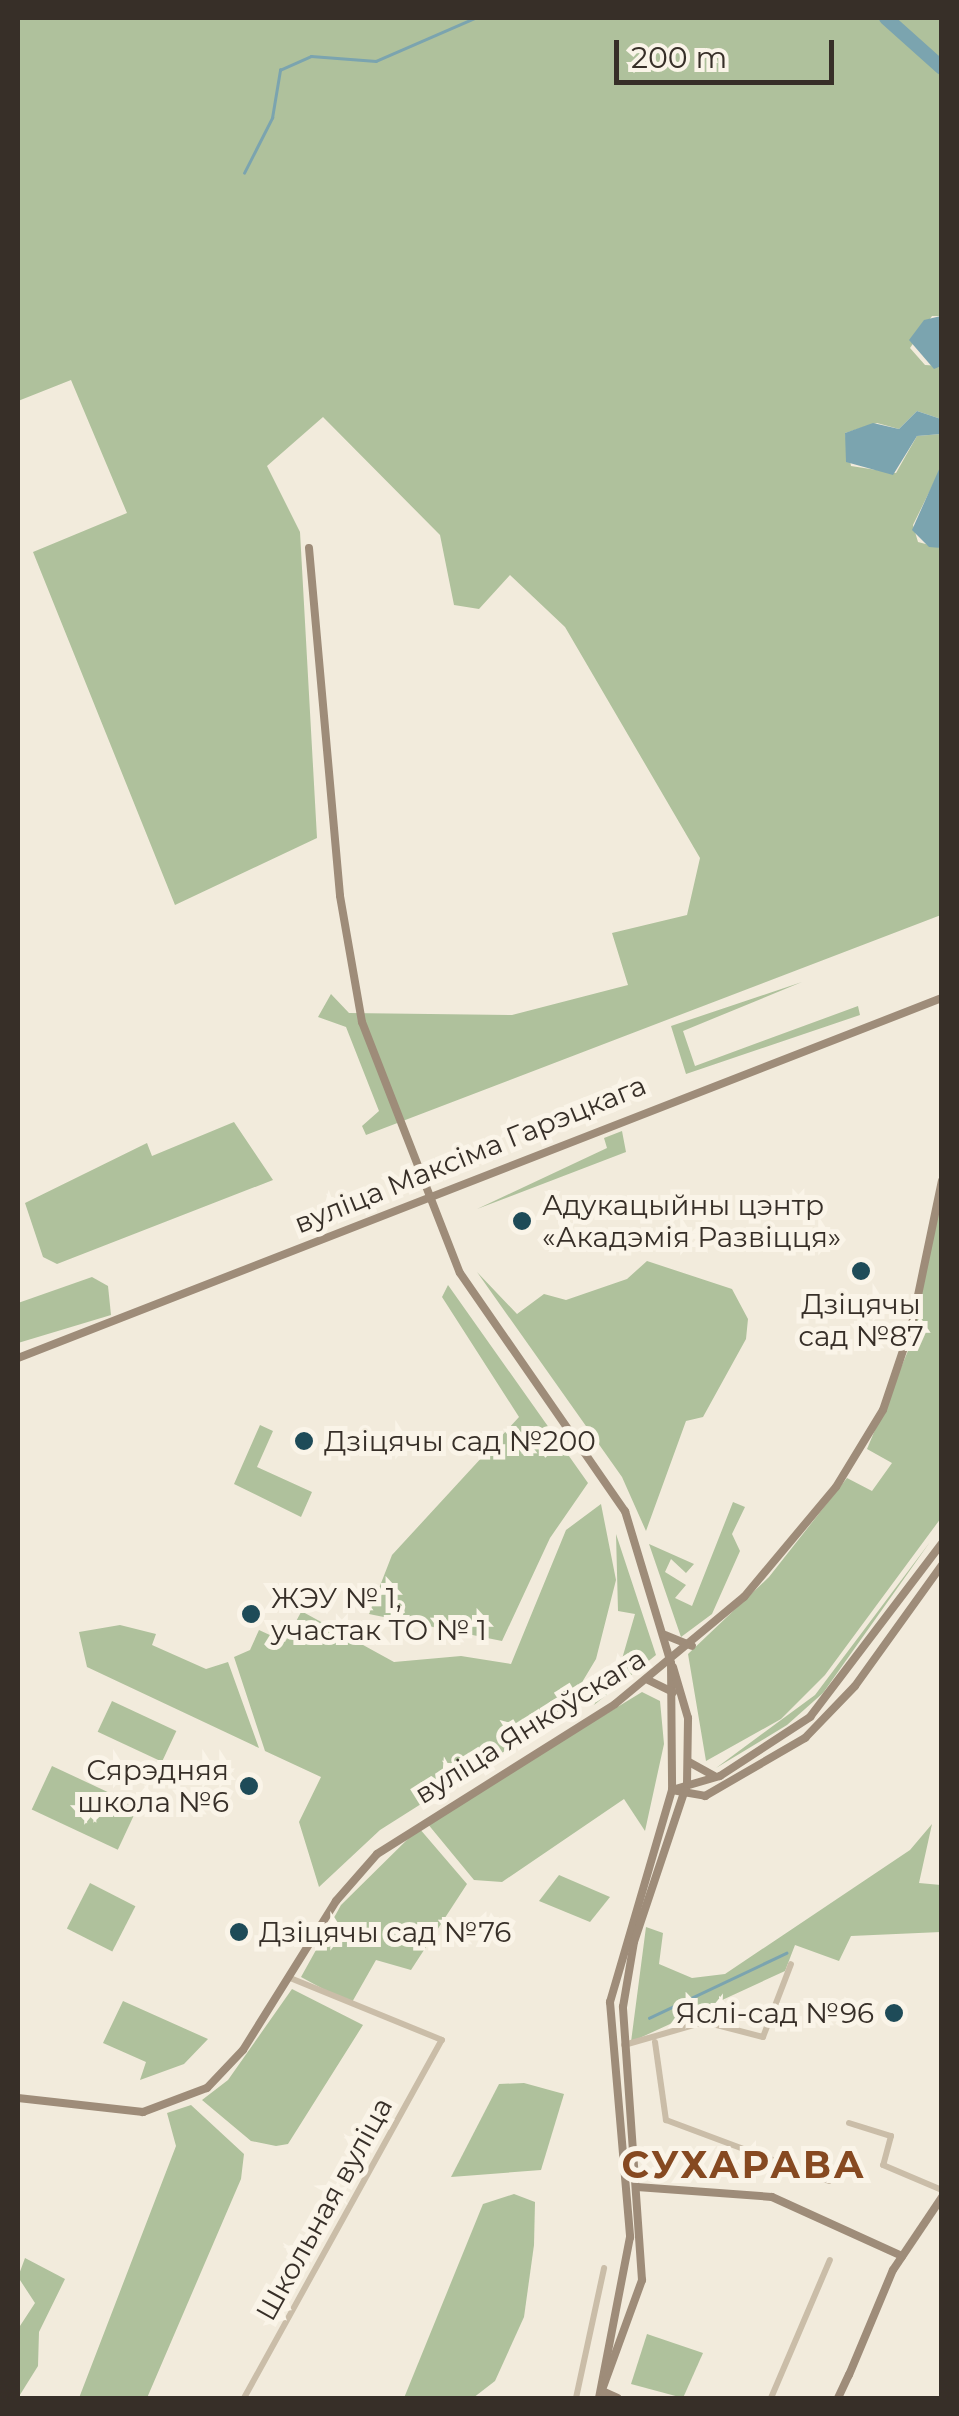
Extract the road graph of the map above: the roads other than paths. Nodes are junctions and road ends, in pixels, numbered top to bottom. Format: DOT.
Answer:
graph roads {
  1 [pos="309,548"];
  2 [pos="942,998"];
  3 [pos="942,1181"];
  4 [pos="428,1196"];
  5 [pos="18,1358"];
  6 [pos="942,1543"];
  7 [pos="942,1565"];
  8 [pos="663,1631"];
  9 [pos="692,1646"];
  10 [pos="671,1663"];
  11 [pos="648,1680"];
  12 [pos="673,1692"];
  13 [pos="689,1762"];
  14 [pos="720,1776"];
  15 [pos="687,1784"];
  16 [pos="672,1790"];
  17 [pos="684,1798"];
  18 [pos="791,1964"];
  19 [pos="288,1976"];
  20 [pos="655,2042"];
  21 [pos="624,2044"];
  22 [pos="18,2098"];
  23 [pos="849,2123"];
  24 [pos="828,2182"];
  25 [pos="627,2187"];
  26 [pos="640,2188"];
  27 [pos="942,2194"];
  28 [pos="902,2256"];
  29 [pos="830,2260"];
  30 [pos="604,2268"];
  31 [pos="580,2383"];
  32 [pos="601,2395"];
  33 [pos="244,2398"];
  34 [pos="576,2398"];
  35 [pos="618,2398"];
  36 [pos="771,2398"];
  37 [pos="838,2398"];
  1 -- 4 [label="main road, вуліца Янкоўскага"];
  2 -- 4 [label="main road, вуліца Максіма Гарэцкага"];
  3 -- 9 [label="main road"];
  4 -- 5 [label="main road, вуліца Максіма Гарэцкага"];
  4 -- 8 [label="main road, вуліца Янкоўскага"];
  6 -- 14 [label="main road"];
  7 -- 17 [label="main road"];
  8 -- 9 [label="main road"];
  8 -- 10 [label="main road, вуліца Янкоўскага"];
  9 -- 10 [label="main road"];
  10 -- 11 [label="main road, вуліца Янкоўскага"];
  10 -- 12 [label="main road"];
  10 -- 13 [label="main road"];
  11 -- 12 [label="main road"];
  11 -- 19 [label="main road, вуліца Янкоўскага"];
  12 -- 16 [label="main road"];
  13 -- 14 [label="main road"];
  13 -- 15 [label="main road"];
  14 -- 15 [label="main road"];
  15 -- 16 [label="main road"];
  15 -- 17 [label="main road"];
  16 -- 17 [label="main road"];
  16 -- 25 [label="main road"];
  17 -- 21 [label="main road"];
  18 -- 20 [label="street"];
  19 -- 22 [label="main road, вуліца Янкоўскага"];
  19 -- 33 [label="street, Школьная вуліца"];
  20 -- 21 [label="street"];
  20 -- 24 [label="street"];
  21 -- 26 [label="main road"];
  23 -- 27 [label="street"];
  25 -- 26 [label="main road"];
  25 -- 32 [label="main road"];
  26 -- 28 [label="main road"];
  26 -- 32 [label="main road"];
  27 -- 28 [label="main road"];
  28 -- 37 [label="main road"];
  29 -- 36 [label="street"];
  30 -- 31 [label="street"];
  31 -- 32 [label="street"];
  31 -- 34 [label="street"];
  32 -- 35 [label="main road"];
}
